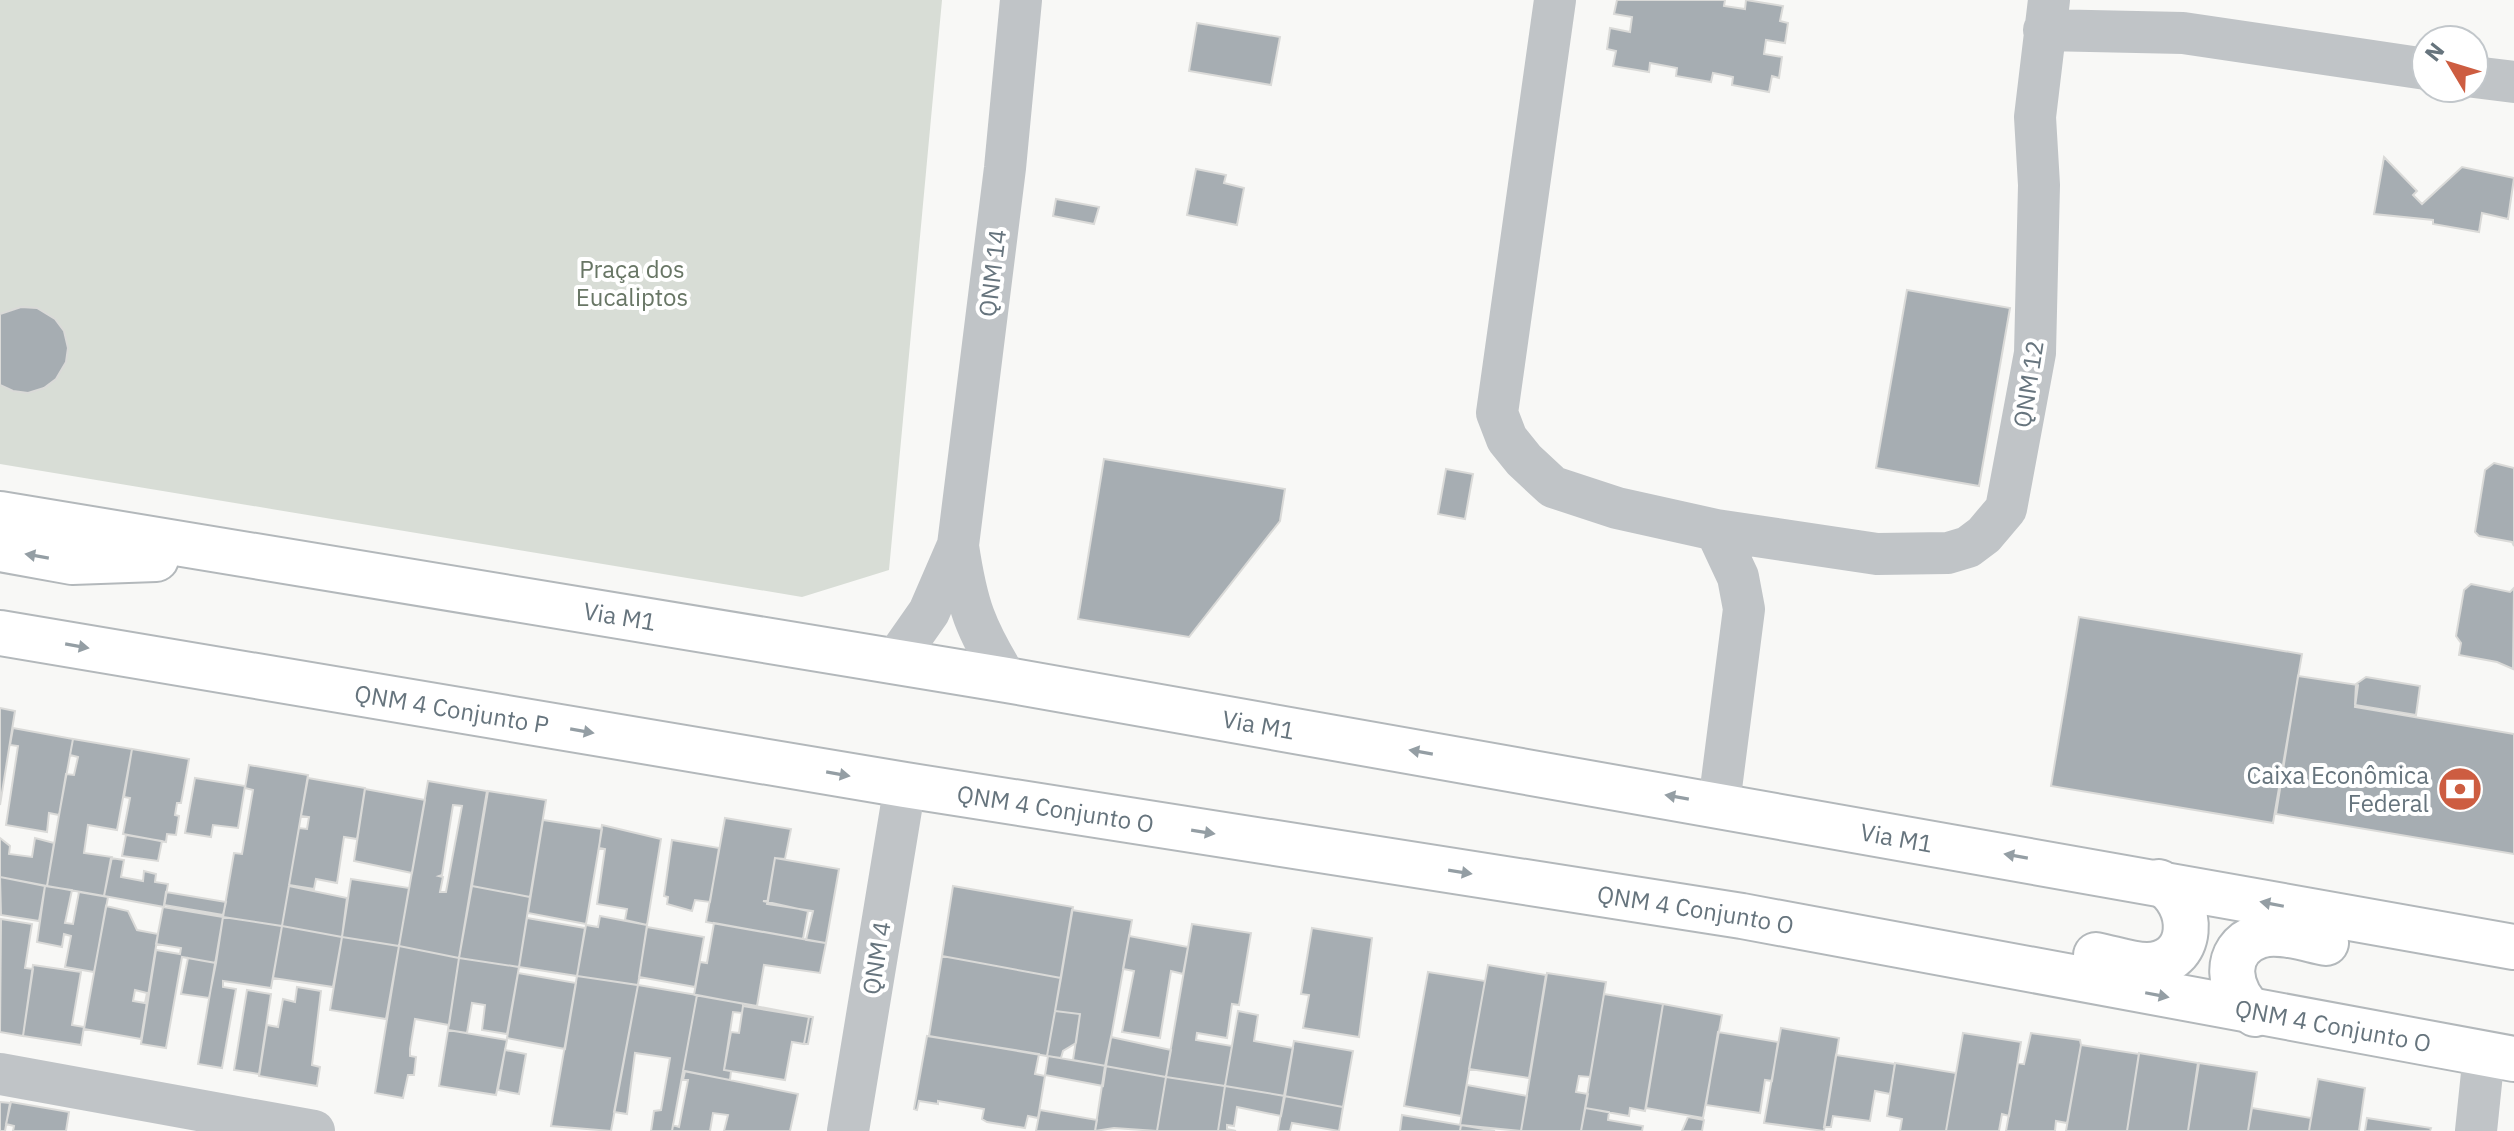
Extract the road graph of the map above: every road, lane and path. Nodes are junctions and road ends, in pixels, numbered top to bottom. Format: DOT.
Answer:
graph roads {
  1 [pos="1021,0"];
  2 [pos="1555,0"];
  3 [pos="2046,15"];
  4 [pos="2410,67"];
  5 [pos="2490,79"];
  6 [pos="2514,82"];
  7 [pos="0,514"];
  8 [pos="1716,530"];
  9 [pos="1797,541"];
  10 [pos="958,545"];
  11 [pos="0,549"];
  12 [pos="255,555"];
  13 [pos="1744,609"];
  14 [pos="0,633"];
  15 [pos="894,662"];
  16 [pos="1007,680"];
  17 [pos="905,785"];
  18 [pos="1719,804"];
  19 [pos="2159,882"];
  20 [pos="1742,916"];
  21 [pos="2514,947"];
  22 [pos="2514,975"];
  23 [pos="2255,1014"];
  24 [pos="2499,1056"];
  25 [pos="0,1074"];
  26 [pos="314,1131"];
  27 [pos="848,1131"];
  28 [pos="2476,1131"];
  1 -- 10 [label="street, QNM 14"];
  2 -- 8 [label="street, QNM 12"];
  3 -- 4 [label="street, QNM 12"];
  3 -- 9 [label="street, QNM 12"];
  5 -- 6 [label="street"];
  7 -- 12 [label="main road, Via M1"];
  8 -- 9 [label="street, QNM 12"];
  8 -- 13 [label="street"];
  9 -- 13 [label="street"];
  10 -- 15 [label="street, QNM 14"];
  10 -- 16 [label="street, QNM 14"];
  12 -- 11 [label="main road, one-way"];
  12 -- 15 [label="main road, Via M1"];
  13 -- 18 [label="street"];
  14 -- 17 [label="main road, QNM 4 Conjunto P, one-way"];
  15 -- 16 [label="main road, Via M1"];
  18 -- 16 [label="main road, Via M1, one-way"];
  17 -- 20 [label="main road, QNM 4 Conjunto O, one-way"];
  17 -- 27 [label="street, QNM 4"];
  19 -- 18 [label="main road, Via M1, one-way"];
  19 -- 20 [label="main road"];
  21 -- 19 [label="main road, Via M1, one-way"];
  20 -- 23 [label="main road, QNM 4 Conjunto O, one-way"];
  22 -- 23 [label="main road"];
  23 -- 24 [label="main road, QNM 4 Conjunto O"];
  24 -- 28 [label="street"];
  25 -- 26 [label="street"];
}
